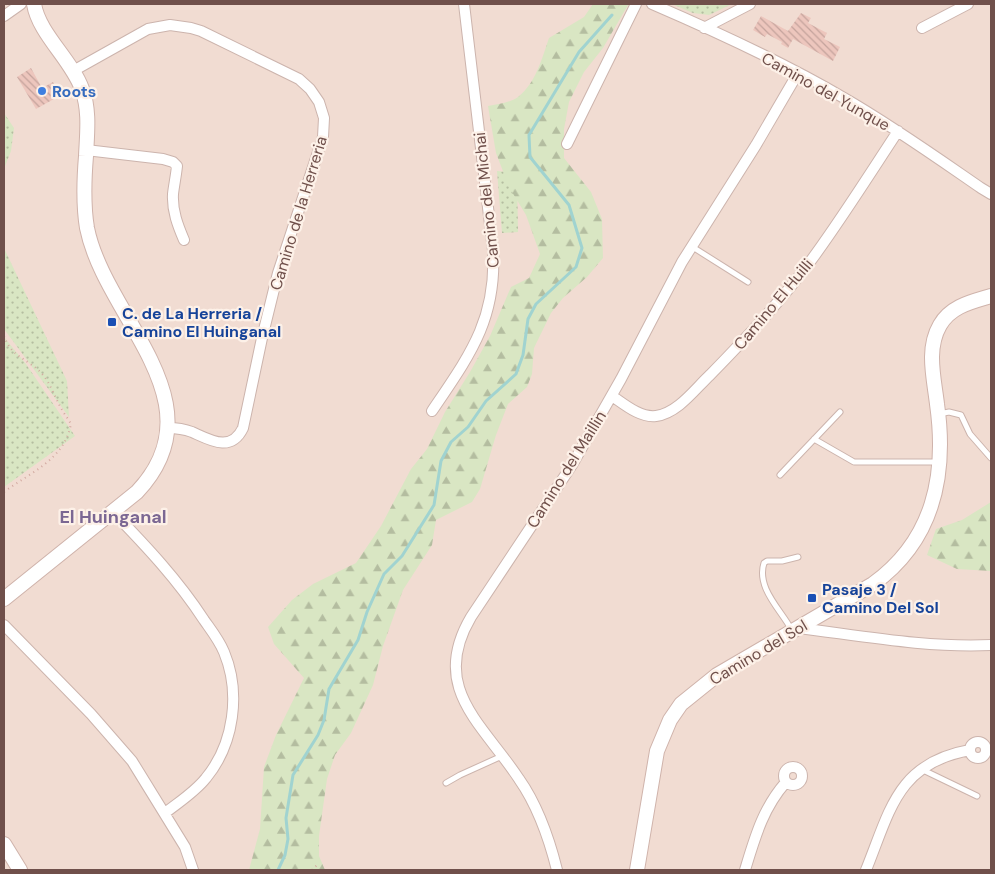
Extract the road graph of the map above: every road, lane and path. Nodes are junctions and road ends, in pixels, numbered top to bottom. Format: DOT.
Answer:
graph roads {
  1 [pos="20,4"];
  2 [pos="34,4"];
  3 [pos="464,4"];
  4 [pos="636,4"];
  5 [pos="652,4"];
  6 [pos="750,4"];
  7 [pos="968,4"];
  8 [pos="4,16"];
  9 [pos="704,28"];
  10 [pos="922,28"];
  11 [pos="73,71"];
  12 [pos="798,73"];
  13 [pos="898,131"];
  14 [pos="567,144"];
  15 [pos="86,150"];
  16 [pos="991,194"];
  17 [pos="184,240"];
  18 [pos="691,246"];
  19 [pos="748,282"];
  20 [pos="991,296"];
  21 [pos="4,336"];
  22 [pos="612,396"];
  23 [pos="432,411"];
  24 [pos="840,412"];
  25 [pos="939,414"];
  26 [pos="168,428"];
  27 [pos="814,439"];
  28 [pos="991,458"];
  29 [pos="939,462"];
  30 [pos="780,475"];
  31 [pos="4,492"];
  32 [pos="113,512"];
  33 [pos="798,557"];
  34 [pos="4,600"];
  35 [pos="4,625"];
  36 [pos="796,630"];
  37 [pos="991,645"];
  38 [pos="970,750"];
  39 [pos="502,756"];
  40 [pos="921,769"];
  41 [pos="786,782"];
  42 [pos="446,783"];
  43 [pos="977,796"];
  44 [pos="166,813"];
  45 [pos="4,844"];
  46 [pos="317,865"];
  47 [pos="20,870"];
  48 [pos="193,870"];
  49 [pos="312,870"];
  50 [pos="557,870"];
  51 [pos="637,870"];
  52 [pos="745,870"];
  53 [pos="866,870"];
  1 -- 8 [label="street"];
  2 -- 11 [label="street"];
  3 -- 23 [label="street, Camino del Michai"];
  4 -- 14 [label="street"];
  5 -- 9 [label="street, Camino del Yunque"];
  6 -- 9 [label="street"];
  7 -- 10 [label="street"];
  9 -- 12 [label="street, Camino del Yunque"];
  11 -- 15 [label="street"];
  11 -- 26 [label="street, Camino de la Herreria"];
  12 -- 13 [label="street, Camino del Yunque"];
  12 -- 18 [label="street, Camino del Maillin"];
  13 -- 16 [label="street, Camino del Yunque"];
  13 -- 22 [label="street, Camino El Huilli"];
  15 -- 17 [label="street"];
  15 -- 26 [label="street"];
  18 -- 19 [label="lane"];
  18 -- 22 [label="street, Camino del Maillin"];
  20 -- 25 [label="street, Camino del Sol"];
  21 -- 31 [label="path"];
  22 -- 39 [label="street, Camino del Maillin"];
  24 -- 27 [label="lane"];
  25 -- 28 [label="lane"];
  25 -- 29 [label="street, Camino del Sol"];
  26 -- 32 [label="street"];
  27 -- 29 [label="lane"];
  27 -- 30 [label="lane"];
  29 -- 36 [label="street, Camino del Sol"];
  32 -- 34 [label="street"];
  32 -- 44 [label="street"];
  33 -- 36 [label="lane"];
  35 -- 44 [label="street"];
  36 -- 37 [label="street"];
  36 -- 51 [label="street, Camino del Sol"];
  38 -- 40 [label="street"];
  39 -- 42 [label="lane"];
  39 -- 50 [label="street, Camino del Maillin"];
  40 -- 43 [label="lane"];
  40 -- 53 [label="street"];
  41 -- 52 [label="street"];
  44 -- 48 [label="street"];
  45 -- 47 [label="street"];
  46 -- 49 [label="path"];
}
